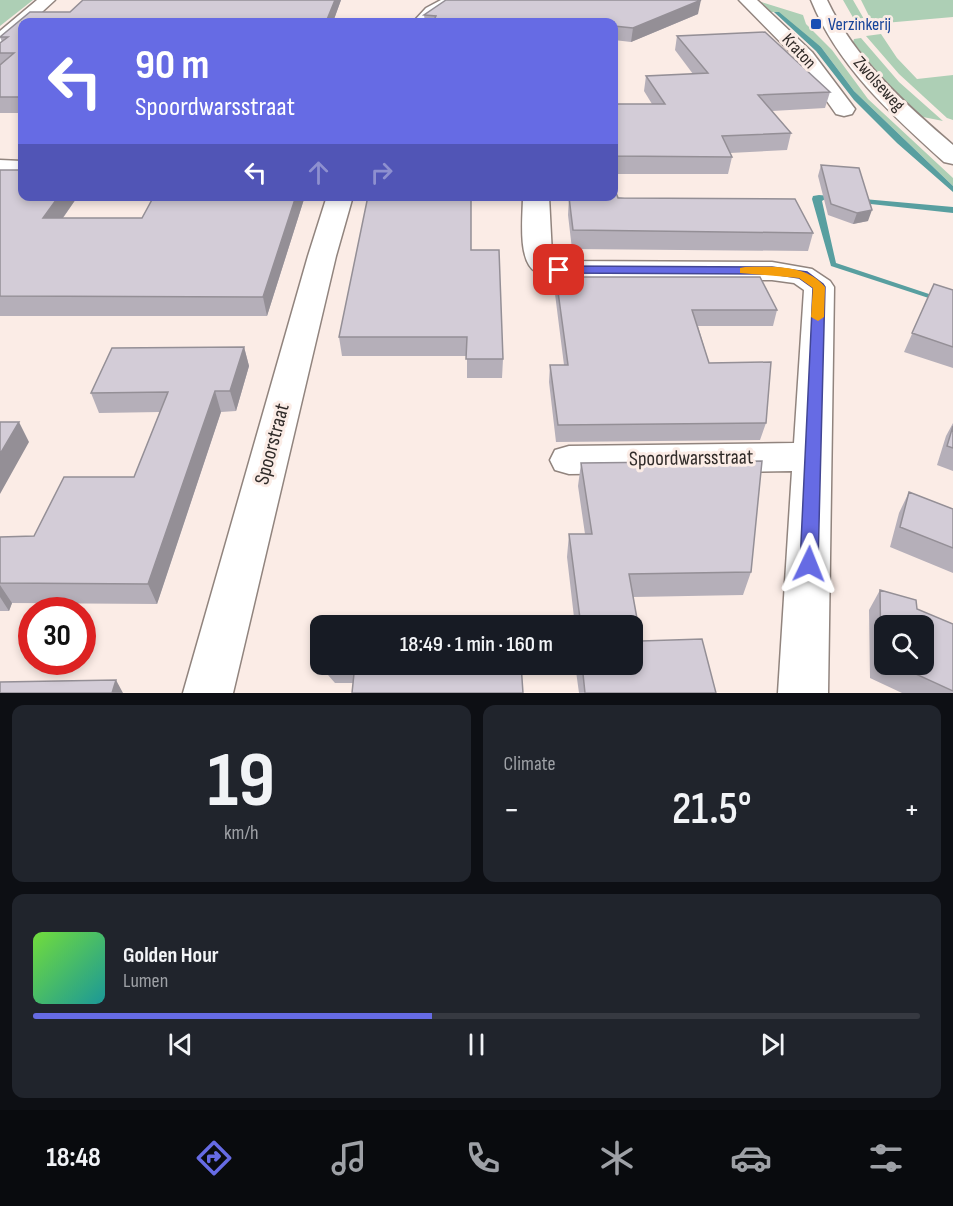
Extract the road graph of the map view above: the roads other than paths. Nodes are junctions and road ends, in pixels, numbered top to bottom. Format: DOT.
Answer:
graph roads {
  1 [pos="47,0"];
  2 [pos="416,0"];
  3 [pos="747,0"];
  4 [pos="760,0"];
  5 [pos="819,0"];
  6 [pos="445,4"];
  7 [pos="778,6"];
  8 [pos="26,18"];
  9 [pos="427,18"];
  10 [pos="18,25"];
  11 [pos="0,40"];
  12 [pos="844,109"];
  13 [pos="953,157"];
  14 [pos="0,167"];
  15 [pos="18,168"];
  16 [pos="339,201"];
  17 [pos="536,201"];
  18 [pos="813,457"];
  19 [pos="568,460"];
  20 [pos="208,693"];
  21 [pos="803,693"];
  1 -- 8 [label="street"];
  2 -- 6 [label="street"];
  3 -- 12 [label="street, Kraton"];
  4 -- 7 [label="street, Kraton"];
  5 -- 13 [label="street, Zwolseweg"];
  6 -- 9 [label="street"];
  10 -- 11 [label="street"];
  14 -- 15 [label="street"];
  16 -- 20 [label="street, Spoorstraat"];
  17 -- 18 [label="street"];
  18 -- 19 [label="street, Spoordwarsstraat"];
  18 -- 21 [label="street"];
}
